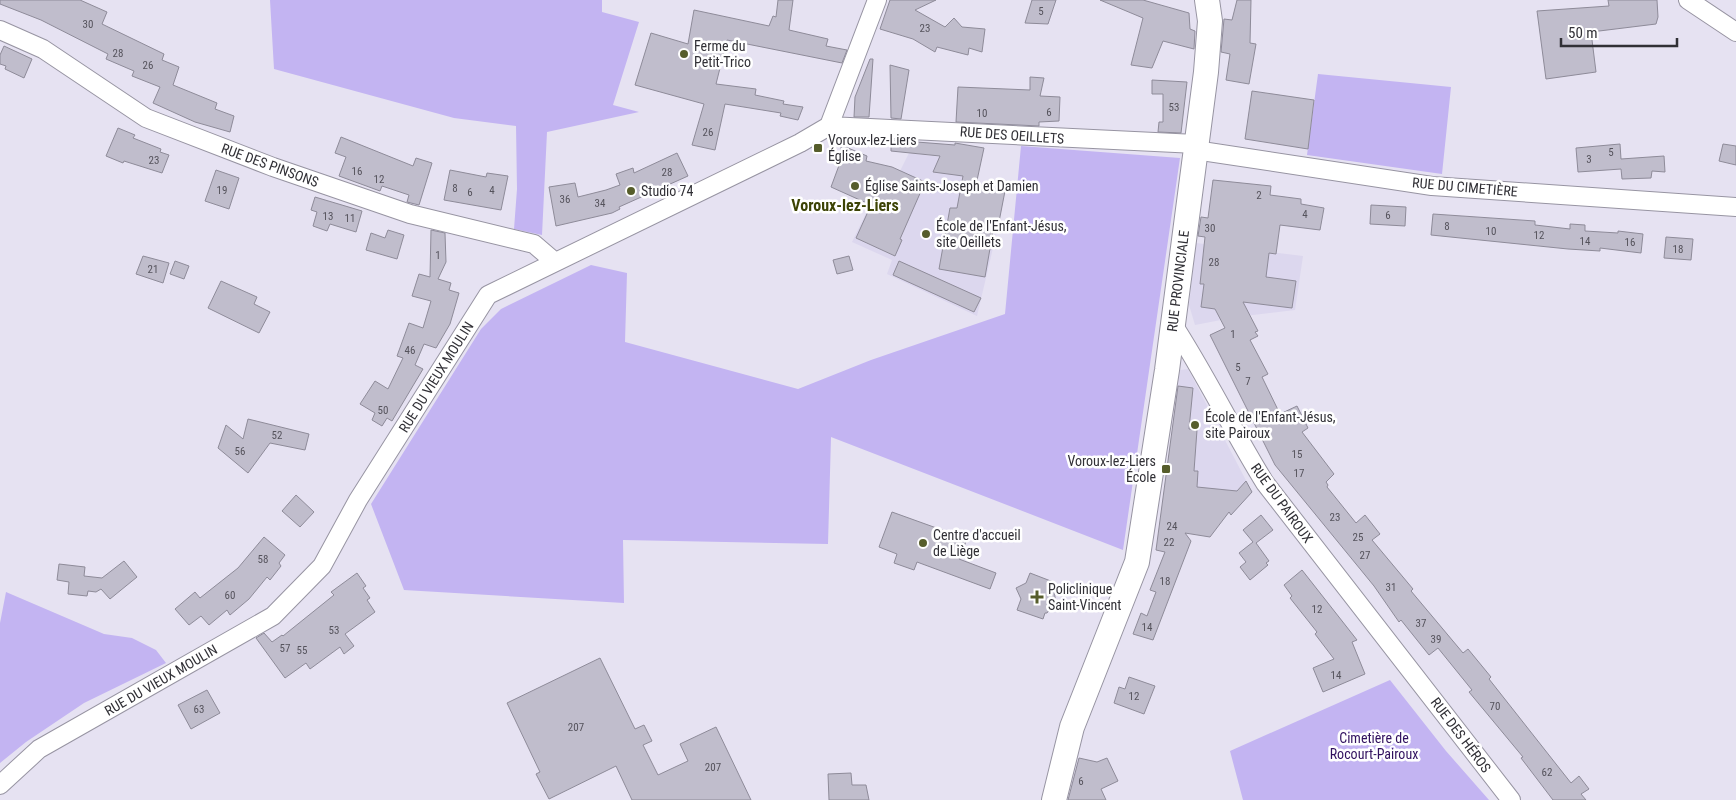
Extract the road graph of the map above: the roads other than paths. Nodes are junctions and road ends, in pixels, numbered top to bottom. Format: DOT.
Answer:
graph roads {
  1 [pos="877,0"];
  2 [pos="1207,0"];
  3 [pos="1688,0"];
  4 [pos="0,30"];
  5 [pos="1736,32"];
  6 [pos="829,126"];
  7 [pos="1195,147"];
  8 [pos="1736,207"];
  9 [pos="555,262"];
  10 [pos="1172,323"];
  11 [pos="1411,669"];
  12 [pos="0,785"];
  13 [pos="1054,800"];
  14 [pos="1511,800"];
  1 -- 6 [label="street"];
  2 -- 7 [label="main road, RUE PROVINCIALE"];
  3 -- 5 [label="street"];
  4 -- 9 [label="street, RUE DES PINSONS"];
  6 -- 7 [label="street, RUE DES OEILLETS"];
  6 -- 9 [label="street, RUE DU VIEUX MOULIN"];
  7 -- 8 [label="street, RUE DU CIMETIÈRE"];
  7 -- 10 [label="main road, RUE PROVINCIALE"];
  9 -- 12 [label="street, RUE DU VIEUX MOULIN"];
  10 -- 11 [label="street, RUE DU PAIROUX"];
  10 -- 13 [label="main road, RUE PROVINCIALE"];
  11 -- 14 [label="street, RUE DES HÉROS"];
}
